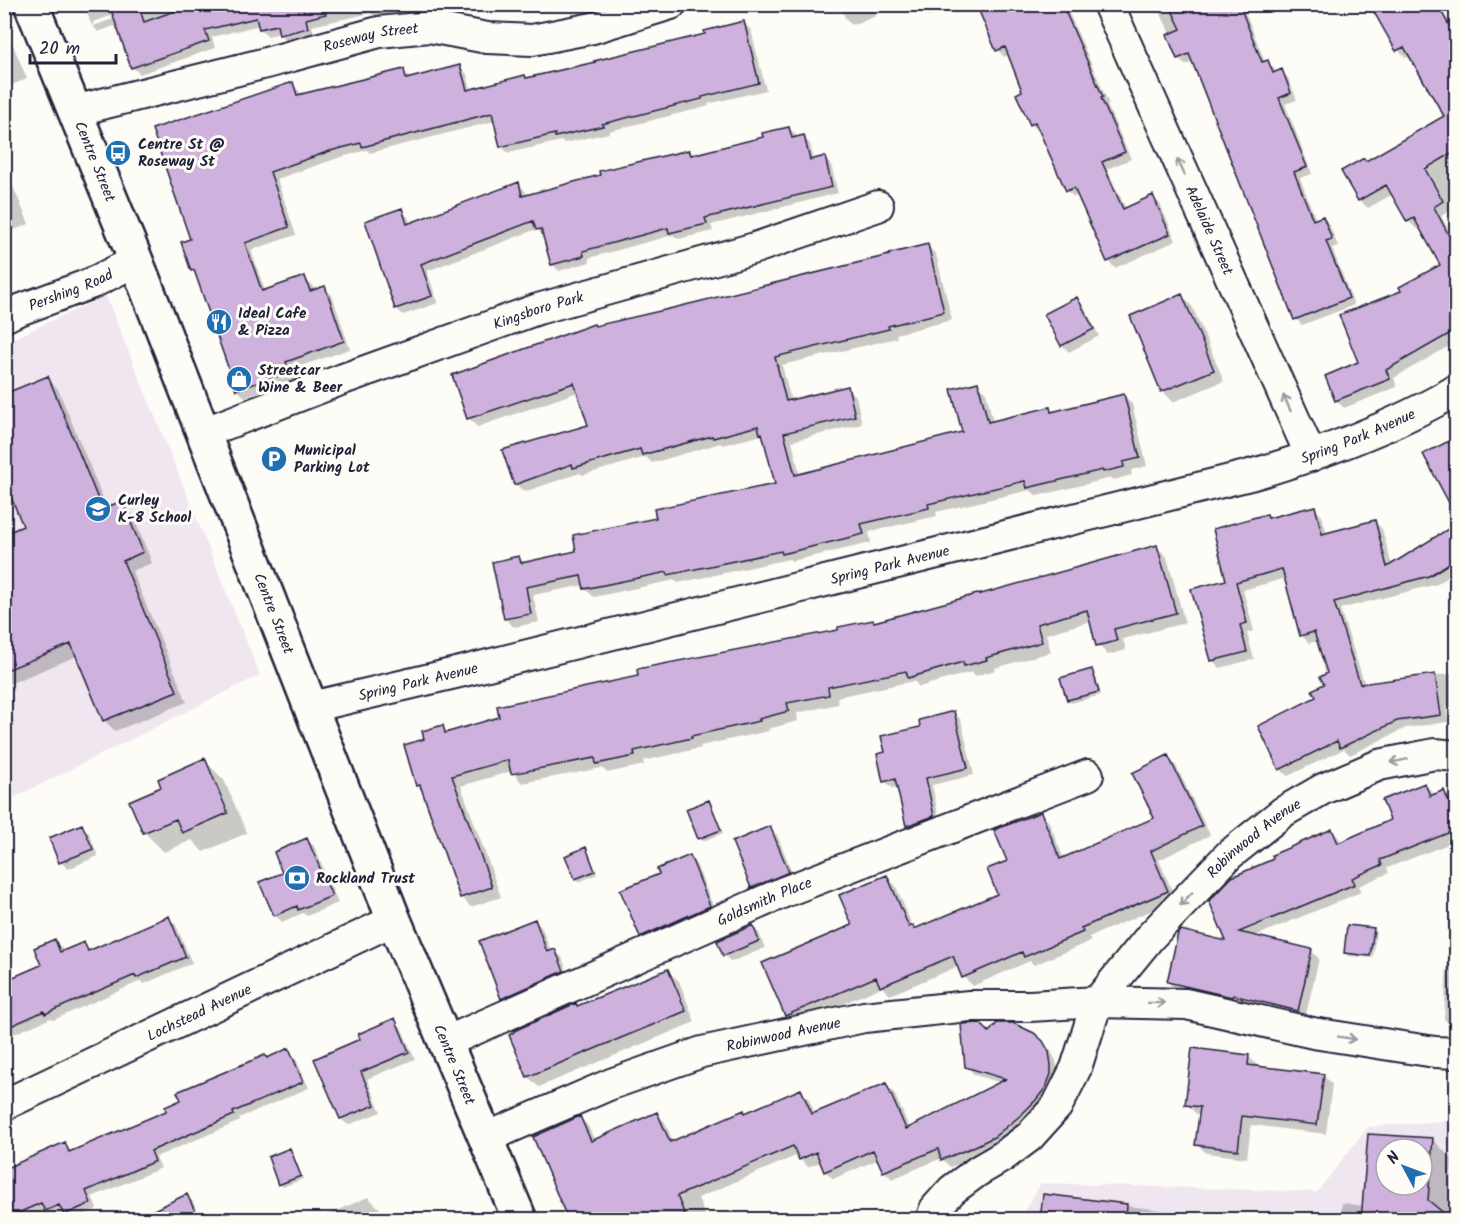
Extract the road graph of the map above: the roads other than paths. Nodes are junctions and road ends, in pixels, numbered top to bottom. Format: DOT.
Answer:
graph roads {
  1 [pos="31,4"];
  2 [pos="671,4"];
  3 [pos="1108,4"];
  4 [pos="74,111"];
  5 [pos="878,206"];
  6 [pos="136,261"];
  7 [pos="4,317"];
  8 [pos="1456,390"];
  9 [pos="203,433"];
  10 [pos="1311,456"];
  11 [pos="310,707"];
  12 [pos="1456,756"];
  13 [pos="1088,775"];
  14 [pos="394,920"];
  15 [pos="1097,1002"];
  16 [pos="446,1042"];
  17 [pos="1456,1053"];
  18 [pos="4,1105"];
  19 [pos="486,1138"];
  20 [pos="520,1220"];
  21 [pos="931,1220"];
  1 -- 4 [label="main road, Centre Street"];
  2 -- 4 [label="street, Roseway Street"];
  10 -- 3 [label="street, Adelaide Street, one-way"];
  4 -- 6 [label="main road, Centre Street"];
  5 -- 9 [label="street, Kingsboro Park"];
  6 -- 7 [label="street, Pershing Road"];
  6 -- 9 [label="main road, Centre Street"];
  8 -- 10 [label="street, Spring Park Avenue"];
  9 -- 11 [label="main road, Centre Street"];
  10 -- 11 [label="street, Spring Park Avenue"];
  11 -- 14 [label="main road, Centre Street"];
  12 -- 15 [label="street, Robinwood Avenue, one-way"];
  13 -- 16 [label="street, Goldsmith Place"];
  14 -- 16 [label="main road, Centre Street"];
  14 -- 18 [label="street, Lochstead Avenue"];
  15 -- 17 [label="street, Robinwood Avenue, one-way"];
  15 -- 19 [label="street, Robinwood Avenue"];
  15 -- 21 [label="street, Robinwood Avenue"];
  16 -- 19 [label="main road, Centre Street"];
  19 -- 20 [label="main road, Centre Street"];
}
